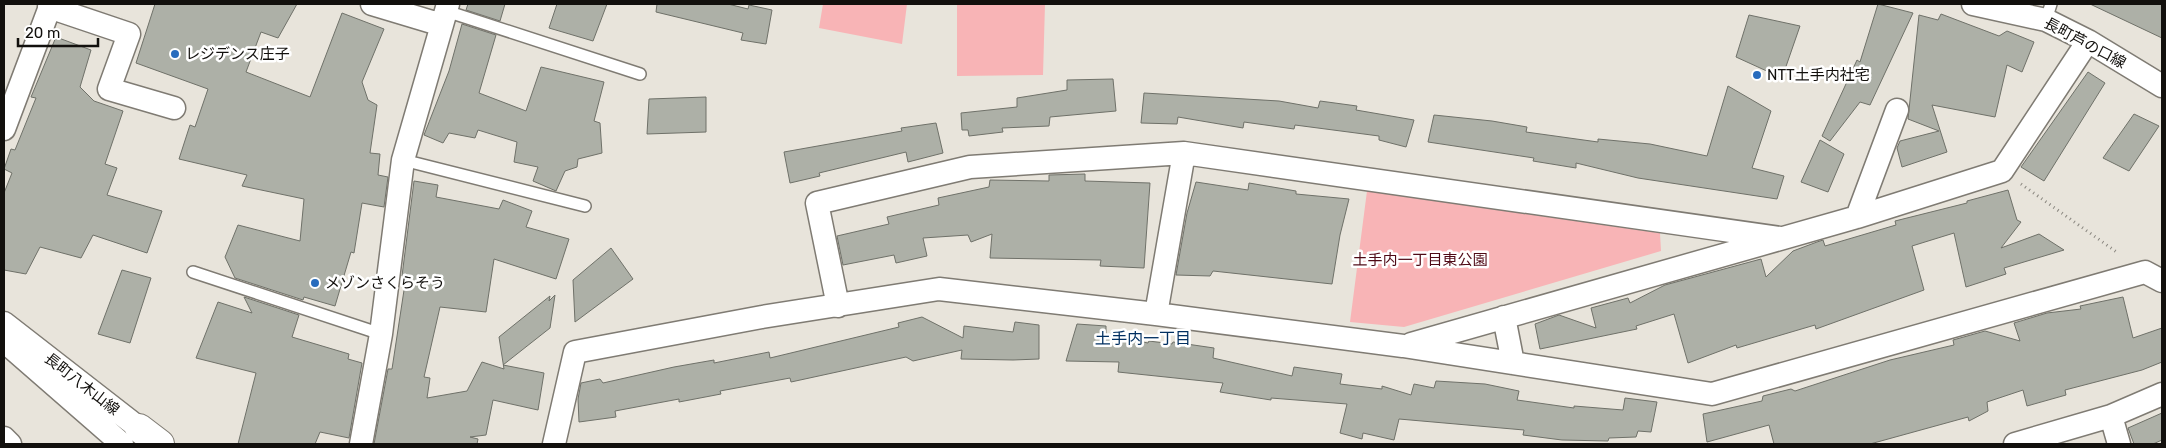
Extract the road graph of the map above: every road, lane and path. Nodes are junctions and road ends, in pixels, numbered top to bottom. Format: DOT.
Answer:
graph roads {
  1 [pos="372,4"];
  2 [pos="1973,4"];
  3 [pos="50,5"];
  4 [pos="2049,12"];
  5 [pos="445,13"];
  6 [pos="2088,41"];
  7 [pos="640,74"];
  8 [pos="2162,86"];
  9 [pos="174,108"];
  10 [pos="1897,110"];
  11 [pos="4,129"];
  12 [pos="1184,153"];
  13 [pos="403,160"];
  14 [pos="2002,171"];
  15 [pos="585,206"];
  16 [pos="1856,217"];
  17 [pos="1780,238"];
  18 [pos="193,272"];
  19 [pos="2153,277"];
  20 [pos="838,306"];
  21 [pos="1156,314"];
  22 [pos="1504,317"];
  23 [pos="4,323"];
  24 [pos="381,334"];
  25 [pos="4,341"];
  26 [pos="1403,346"];
  27 [pos="1513,363"];
  28 [pos="2162,394"];
  29 [pos="2111,416"];
  30 [pos="4,438"];
  31 [pos="140,439"];
  32 [pos="10,444"];
  33 [pos="361,444"];
  34 [pos="554,444"];
  35 [pos="2015,444"];
  36 [pos="2119,444"];
  1 -- 5 [label="street"];
  2 -- 4 [label="street, 長町芦の口線"];
  3 -- 9 [label="street"];
  3 -- 11 [label="street"];
  4 -- 6 [label="street, 長町芦の口線"];
  5 -- 7 [label="lane"];
  5 -- 13 [label="street"];
  6 -- 8 [label="street, 長町芦の口線"];
  6 -- 14 [label="street"];
  10 -- 16 [label="street"];
  12 -- 17 [label="street"];
  12 -- 20 [label="street"];
  12 -- 21 [label="street"];
  13 -- 15 [label="lane"];
  13 -- 24 [label="street"];
  14 -- 16 [label="street"];
  14 -- 19 [label="path"];
  16 -- 17 [label="street"];
  17 -- 22 [label="street"];
  18 -- 24 [label="lane"];
  19 -- 27 [label="street"];
  20 -- 21 [label="street"];
  20 -- 34 [label="street"];
  21 -- 26 [label="street"];
  22 -- 26 [label="street"];
  22 -- 27 [label="street"];
  23 -- 31 [label="street, 長町八木山線"];
  24 -- 33 [label="street"];
  25 -- 31 [label="street"];
  26 -- 27 [label="street"];
  28 -- 29 [label="street"];
  29 -- 35 [label="street"];
  29 -- 36 [label="street"];
  30 -- 32 [label="street"];
}
